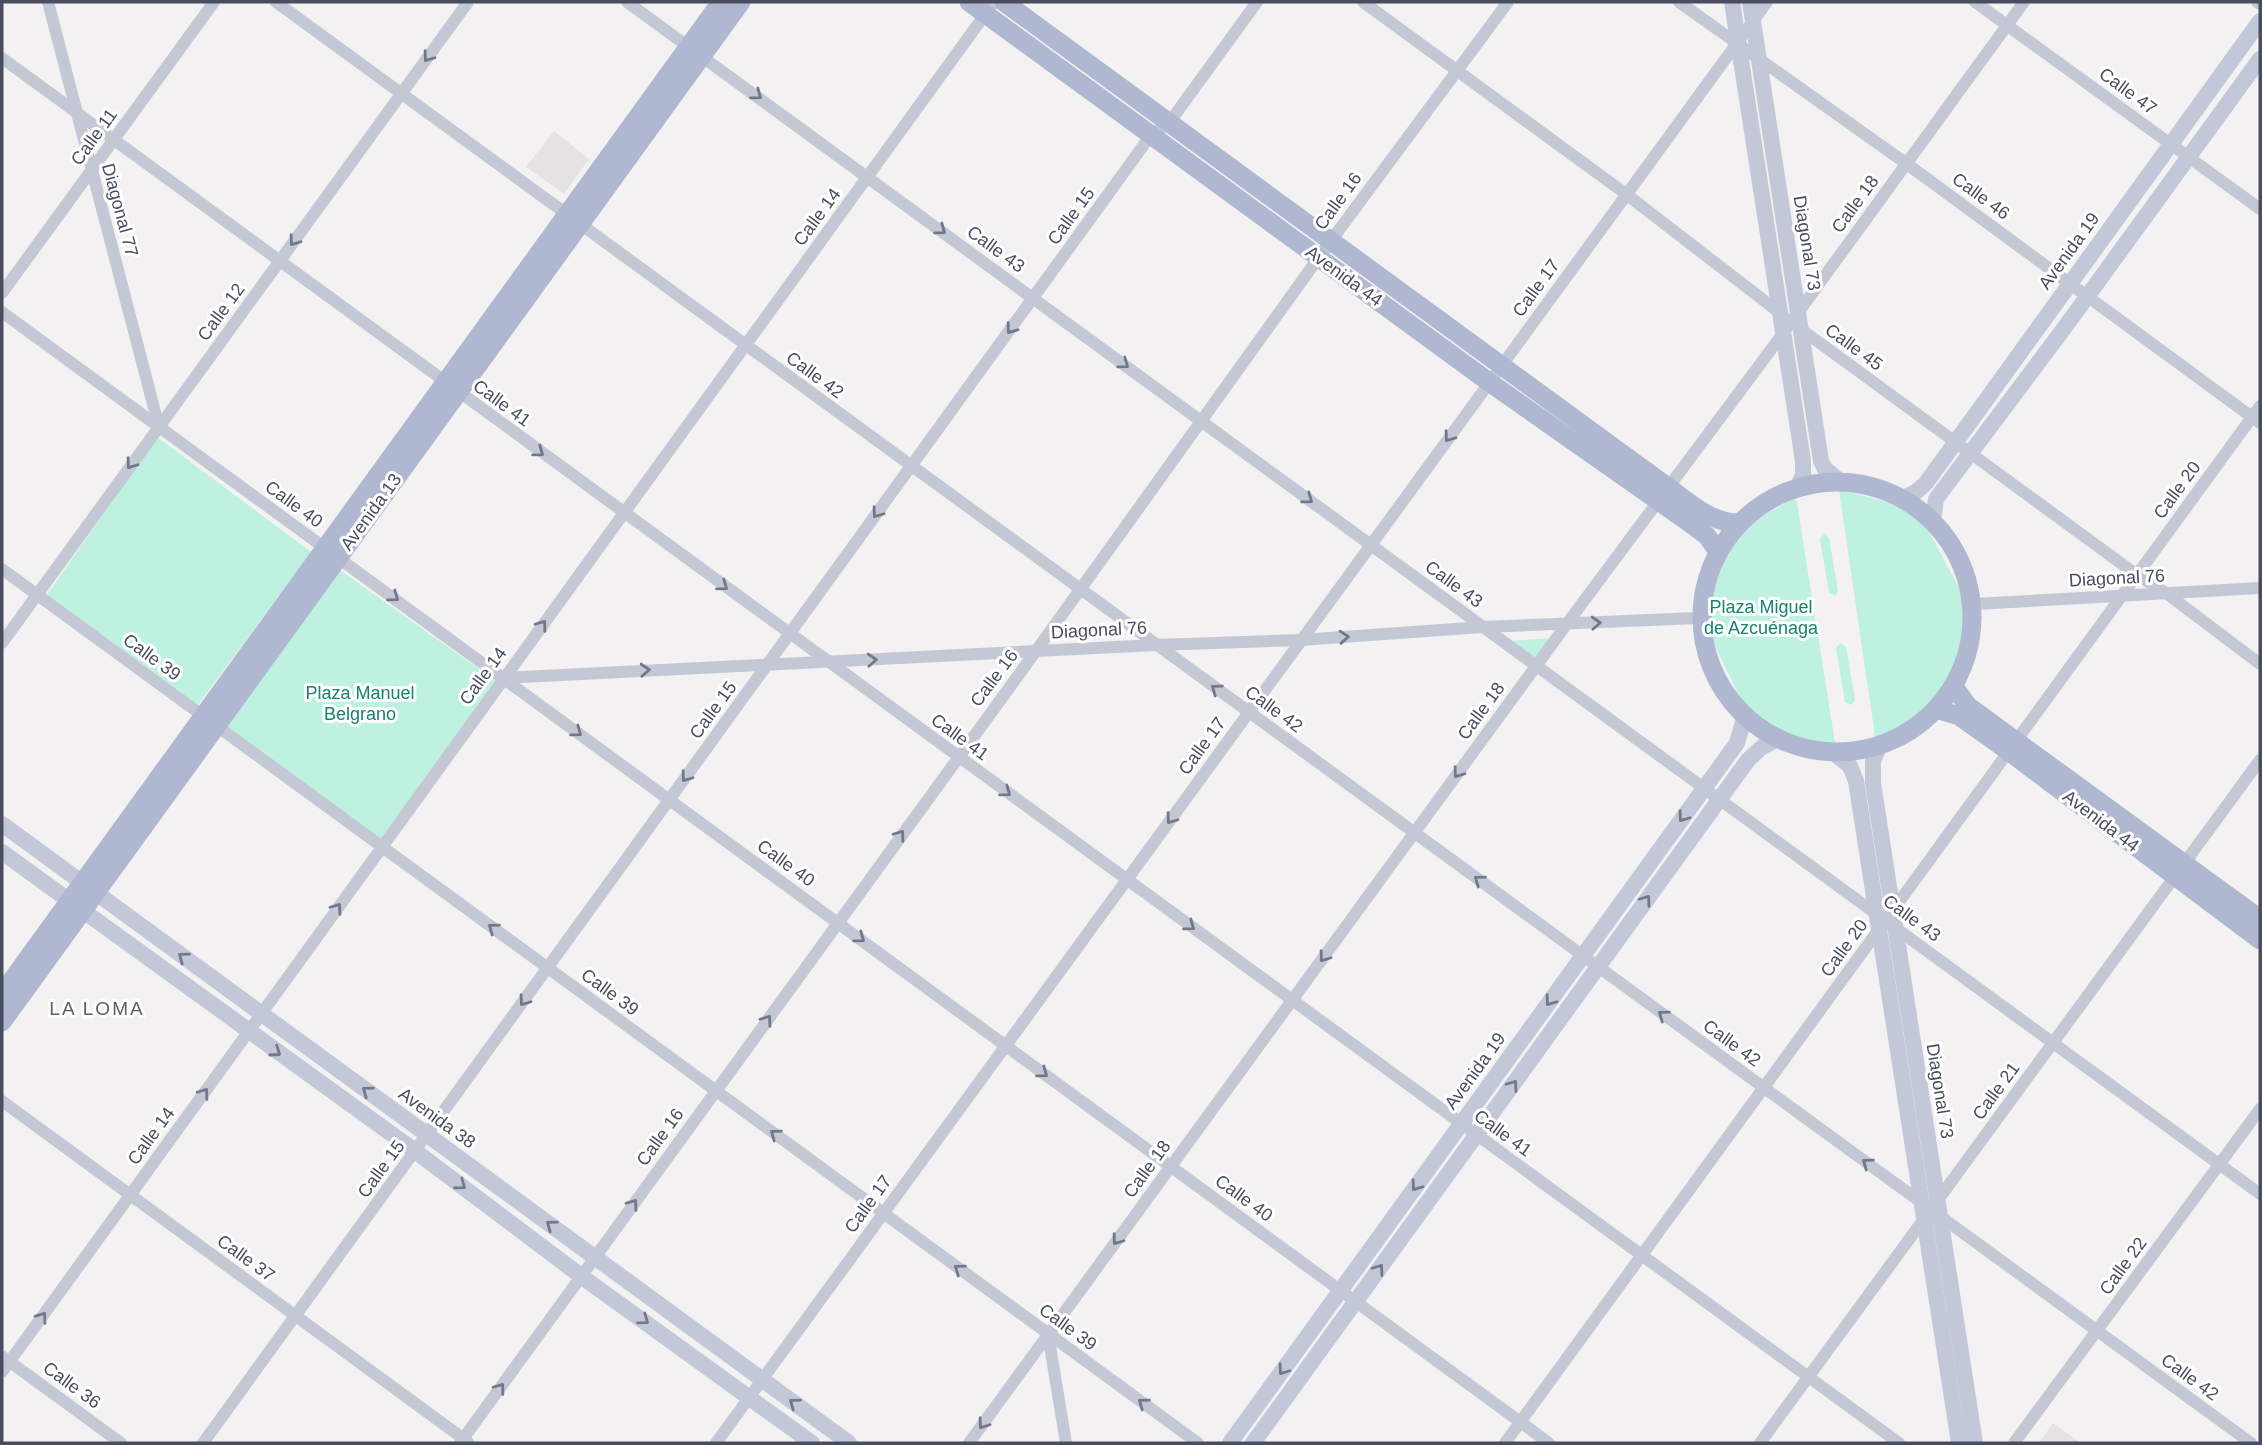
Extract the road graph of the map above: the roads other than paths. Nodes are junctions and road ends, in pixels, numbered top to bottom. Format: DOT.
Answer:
graph roads {
  1 [pos="48,2"];
  2 [pos="214,2"];
  3 [pos="276,2"];
  4 [pos="468,2"];
  5 [pos="627,2"];
  6 [pos="721,2"];
  7 [pos="741,2"];
  8 [pos="969,2"];
  9 [pos="1004,2"];
  10 [pos="1257,2"];
  11 [pos="1363,2"];
  12 [pos="1508,2"];
  13 [pos="1679,2"];
  14 [pos="1732,2"];
  15 [pos="1750,2"];
  16 [pos="1767,2"];
  17 [pos="1975,2"];
  18 [pos="2024,2"];
  19 [pos="990,8"];
  20 [pos="1753,21"];
  21 [pos="2260,21"];
  22 [pos="2007,25"];
  23 [pos="1738,43"];
  24 [pos="695,51"];
  25 [pos="1759,57"];
  26 [pos="2,58"];
  27 [pos="2260,58"];
  28 [pos="1457,70"];
  29 [pos="401,93"];
  30 [pos="76,112"];
  31 [pos="1169,123"];
  32 [pos="1151,135"];
  33 [pos="114,140"];
  34 [pos="2171,144"];
  35 [pos="2189,157"];
  36 [pos="1907,164"];
  37 [pos="92,170"];
  38 [pos="868,176"];
  39 [pos="1626,194"];
  40 [pos="2260,209"];
  41 [pos="573,219"];
  42 [pos="1331,241"];
  43 [pos="1319,257"];
  44 [pos="279,261"];
  45 [pos="2070,283"];
  46 [pos="2,293"];
  47 [pos="2088,296"];
  48 [pos="1033,298"];
  49 [pos="2,312"];
  50 [pos="1791,322"];
  51 [pos="746,345"];
  52 [pos="1501,365"];
  53 [pos="1489,382"];
  54 [pos="451,387"];
  55 [pos="2258,415"];
  56 [pos="1201,420"];
  57 [pos="159,427"];
  58 [pos="1954,442"];
  59 [pos="1971,453"];
  60 [pos="911,466"];
  61 [pos="1841,482"];
  62 [pos="1797,488"];
  63 [pos="1664,495"];
  64 [pos="1903,498"];
  65 [pos="624,513"];
  66 [pos="1933,520"];
  67 [pos="1737,523"];
  68 [pos="1370,544"];
  69 [pos="1717,550"];
  70 [pos="332,552"];
  71 [pos="2,569"];
  72 [pos="2137,575"];
  73 [pos="2260,588"];
  74 [pos="1079,589"];
  75 [pos="2166,593"];
  76 [pos="37,594"];
  77 [pos="2122,596"];
  78 [pos="1975,604"];
  79 [pos="1697,618"];
  80 [pos="1566,625"];
  81 [pos="1483,627"];
  82 [pos="790,634"];
  83 [pos="1301,640"];
  84 [pos="2,643"];
  85 [pos="1156,645"];
  86 [pos="1036,651"];
  87 [pos="828,662"];
  88 [pos="768,664"];
  89 [pos="2260,664"];
  90 [pos="1536,666"];
  91 [pos="503,678"];
  92 [pos="1955,688"];
  93 [pos="1938,710"];
  94 [pos="1248,712"];
  95 [pos="1744,719"];
  96 [pos="210,721"];
  97 [pos="1776,740"];
  98 [pos="1880,745"];
  99 [pos="2012,746"];
  100 [pos="1836,755"];
  101 [pos="957,757"];
  102 [pos="2260,760"];
  103 [pos="1704,789"];
  104 [pos="670,799"];
  105 [pos="1719,800"];
  106 [pos="2,824"];
  107 [pos="1414,833"];
  108 [pos="382,847"];
  109 [pos="2,852"];
  110 [pos="2179,870"];
  111 [pos="1126,880"];
  112 [pos="89,888"];
  113 [pos="76,906"];
  114 [pos="2260,919"];
  115 [pos="1886,920"];
  116 [pos="837,922"];
  117 [pos="2260,940"];
  118 [pos="1583,956"];
  119 [pos="1598,967"];
  120 [pos="548,968"];
  121 [pos="2,994"];
  122 [pos="1292,1000"];
  123 [pos="261,1014"];
  124 [pos="2,1022"];
  125 [pos="248,1032"];
  126 [pos="2052,1044"];
  127 [pos="1006,1045"];
  128 [pos="1763,1087"];
  129 [pos="715,1090"];
  130 [pos="2,1101"];
  131 [pos="2260,1109"];
  132 [pos="1461,1124"];
  133 [pos="427,1135"];
  134 [pos="1476,1135"];
  135 [pos="415,1151"];
  136 [pos="2220,1164"];
  137 [pos="1171,1166"];
  138 [pos="2260,1194"];
  139 [pos="130,1195"];
  140 [pos="1931,1210"];
  141 [pos="883,1213"];
  142 [pos="1641,1255"];
  143 [pos="594,1257"];
  144 [pos="581,1276"];
  145 [pos="1340,1290"];
  146 [pos="1356,1301"];
  147 [pos="296,1316"];
  148 [pos="2097,1331"];
  149 [pos="1048,1334"];
  150 [pos="4,1363"];
  151 [pos="1808,1377"];
  152 [pos="762,1380"];
  153 [pos="750,1396"];
  154 [pos="1520,1422"];
  155 [pos="464,1442"];
  156 [pos="121,1443"];
  157 [pos="203,1443"];
  158 [pos="716,1443"];
  159 [pos="812,1443"];
  160 [pos="849,1443"];
  161 [pos="969,1443"];
  162 [pos="1066,1443"];
  163 [pos="1198,1443"];
  164 [pos="1230,1443"];
  165 [pos="1253,1443"];
  166 [pos="1505,1443"];
  167 [pos="1549,1443"];
  168 [pos="1760,1443"];
  169 [pos="1899,1443"];
  170 [pos="1959,1443"];
  171 [pos="1975,1443"];
  172 [pos="2014,1443"];
  173 [pos="2251,1443"];
  1 -- 30 [label="street, Diagonal 77"];
  2 -- 33 [label="street, Calle 11"];
  3 -- 29 [label="street, Calle 42"];
  4 -- 29 [label="street, Calle 12, one-way"];
  5 -- 24 [label="street, Calle 43"];
  6 -- 24 [label="main road, Avenida 13"];
  7 -- 24 [label="main road, Avenida 13"];
  8 -- 19 [label="main road, Avenida 44"];
  9 -- 31 [label="main road, Avenida 44"];
  10 -- 31 [label="street, Calle 15"];
  11 -- 28 [label="street, Calle 45"];
  12 -- 28 [label="street, Calle 16"];
  13 -- 23 [label="street, Calle 46"];
  14 -- 23 [label="main road, Diagonal 73"];
  15 -- 20 [label="main road, Diagonal 73"];
  16 -- 20 [label="street, Calle 17"];
  17 -- 22 [label="street, Calle 47"];
  18 -- 22 [label="street, Calle 18"];
  19 -- 32 [label="main road, Avenida 44"];
  19 -- 38 [label="street, Calle 14"];
  20 -- 23 [label="street, Calle 17"];
  20 -- 25 [label="main road, Diagonal 73"];
  21 -- 34 [label="main road, Avenida 19"];
  22 -- 34 [label="street, Calle 47"];
  22 -- 36 [label="street, Calle 18"];
  23 -- 25 [label="street, Calle 46"];
  23 -- 39 [label="street, Calle 17"];
  23 -- 50 [label="main road, Diagonal 73"];
  24 -- 38 [label="street, Calle 43, one-way"];
  24 -- 41 [label="main road, Avenida 13"];
  25 -- 36 [label="street, Calle 46"];
  25 -- 50 [label="main road, Diagonal 73"];
  26 -- 30 [label="street, Calle 41"];
  27 -- 35 [label="main road"];
  28 -- 39 [label="street, Calle 45"];
  28 -- 42 [label="street, Calle 16"];
  29 -- 41 [label="street, Calle 42"];
  29 -- 44 [label="street, Calle 12, one-way"];
  30 -- 33 [label="street, Calle 41"];
  30 -- 37 [label="street, Diagonal 77"];
  31 -- 32 [label="street, Calle 15"];
  31 -- 42 [label="main road, Avenida 44"];
  32 -- 43 [label="main road, Avenida 44"];
  32 -- 48 [label="street, Calle 15"];
  33 -- 37 [label="street, Calle 11"];
  33 -- 44 [label="street, Calle 41"];
  34 -- 35 [label="street, Calle 47"];
  34 -- 45 [label="main road, Avenida 19"];
  35 -- 40 [label="street, Calle 47"];
  35 -- 47 [label="main road"];
  36 -- 45 [label="street, Calle 46"];
  36 -- 50 [label="street, Calle 18"];
  37 -- 46 [label="street, Calle 11"];
  37 -- 57 [label="street, Diagonal 77"];
  38 -- 48 [label="street, Calle 43, one-way"];
  38 -- 51 [label="street, Calle 14"];
  39 -- 50 [label="street, Calle 45"];
  39 -- 52 [label="street, Calle 17"];
  41 -- 51 [label="street, Calle 42"];
  41 -- 54 [label="main road, Avenida 13"];
  42 -- 43 [label="street, Calle 16"];
  42 -- 52 [label="main road, Avenida 44"];
  43 -- 53 [label="main road, Avenida 44"];
  43 -- 56 [label="street, Calle 16"];
  44 -- 54 [label="street, Calle 41"];
  44 -- 57 [label="street, Calle 12"];
  45 -- 47 [label="street, Calle 46"];
  45 -- 58 [label="main road, Avenida 19"];
  47 -- 55 [label="street, Calle 46"];
  47 -- 59 [label="main road"];
  48 -- 56 [label="street, Calle 43, one-way"];
  48 -- 60 [label="street, Calle 15, one-way"];
  49 -- 57 [label="street, Calle 40"];
  50 -- 58 [label="street, Calle 45"];
  50 -- 61 [label="main road, Diagonal 73"];
  50 -- 62 [label="main road, Diagonal 73"];
  50 -- 63 [label="street, Calle 18"];
  51 -- 60 [label="street, Calle 42"];
  51 -- 65 [label="street, Calle 14"];
  52 -- 53 [label="street, Calle 17"];
  52 -- 63 [label="main road, Avenida 44"];
  53 -- 63 [label="main road, Avenida 44"];
  53 -- 68 [label="street, Calle 17, one-way"];
  54 -- 65 [label="street, Calle 41, one-way"];
  54 -- 70 [label="main road, Avenida 13"];
  55 -- 72 [label="street, Calle 20"];
  56 -- 68 [label="street, Calle 43, one-way"];
  56 -- 74 [label="street, Calle 16"];
  57 -- 70 [label="street, Calle 40"];
  57 -- 76 [label="street, Calle 12, one-way"];
  58 -- 59 [label="street, Calle 45"];
  58 -- 64 [label="main road, Avenida 19"];
  59 -- 66 [label="main road"];
  59 -- 72 [label="street, Calle 45"];
  60 -- 74 [label="street, Calle 42"];
  60 -- 82 [label="street, Calle 15, one-way"];
  61 -- 62 [label="main road"];
  61 -- 64 [label="main road"];
  62 -- 67 [label="main road"];
  63 -- 67 [label="main road, Avenida 44"];
  63 -- 69 [label="main road, Avenida 44"];
  63 -- 80 [label="street, Calle 18"];
  64 -- 66 [label="main road"];
  65 -- 82 [label="street, Calle 41, one-way"];
  91 -- 65 [label="street, Calle 14, one-way"];
  66 -- 78 [label="main road"];
  67 -- 69 [label="main road"];
  68 -- 81 [label="street, Calle 43"];
  68 -- 83 [label="street, Calle 17"];
  69 -- 79 [label="main road"];
  70 -- 91 [label="street, Calle 40, one-way"];
  70 -- 96 [label="main road, Avenida 13"];
  71 -- 76 [label="street, Calle 39"];
  72 -- 75 [label="street, Calle 45"];
  72 -- 77 [label="street, Calle 20"];
  73 -- 75 [label="street, Diagonal 76"];
  74 -- 85 [label="street, Calle 42"];
  74 -- 86 [label="street, Calle 16"];
  75 -- 77 [label="street, Diagonal 76"];
  75 -- 89 [label="street, Calle 45"];
  76 -- 84 [label="street, Calle 12"];
  76 -- 96 [label="street, Calle 39"];
  77 -- 78 [label="street, Diagonal 76"];
  77 -- 99 [label="street, Calle 20"];
  78 -- 92 [label="main road"];
  80 -- 79 [label="street, Diagonal 76, one-way"];
  79 -- 95 [label="main road"];
  80 -- 81 [label="street, Diagonal 76"];
  80 -- 90 [label="street, Calle 18"];
  83 -- 81 [label="street, Diagonal 76, one-way"];
  81 -- 90 [label="street, Calle 43"];
  82 -- 87 [label="street, Calle 41"];
  82 -- 88 [label="street, Calle 15"];
  83 -- 85 [label="street, Diagonal 76"];
  83 -- 94 [label="street, Calle 17"];
  85 -- 86 [label="street, Diagonal 76"];
  94 -- 85 [label="street, Calle 42, one-way"];
  87 -- 86 [label="street, Diagonal 76, one-way"];
  86 -- 101 [label="street, Calle 16"];
  87 -- 88 [label="street, Diagonal 76"];
  87 -- 101 [label="street, Calle 41"];
  91 -- 88 [label="street, Diagonal 76, one-way"];
  88 -- 104 [label="street, Calle 15, one-way"];
  90 -- 103 [label="street, Calle 43"];
  90 -- 107 [label="street, Calle 18, one-way"];
  91 -- 104 [label="street, Calle 40, one-way"];
  91 -- 108 [label="street, Calle 14"];
  92 -- 93 [label="main road"];
  92 -- 99 [label="main road, Avenida 44"];
  93 -- 98 [label="main road"];
  93 -- 99 [label="main road, Avenida 44"];
  94 -- 107 [label="street, Calle 42"];
  94 -- 111 [label="street, Calle 17, one-way"];
  95 -- 97 [label="main road"];
  95 -- 103 [label="main road, Avenida 19"];
  96 -- 108 [label="street, Calle 39"];
  96 -- 112 [label="main road, Avenida 13"];
  97 -- 100 [label="main road"];
  97 -- 105 [label="main road"];
  98 -- 100 [label="main road"];
  98 -- 115 [label="main road, Diagonal 73"];
  99 -- 110 [label="main road, Avenida 44"];
  99 -- 115 [label="street, Calle 20"];
  100 -- 115 [label="main road, Diagonal 73"];
  101 -- 111 [label="street, Calle 41, one-way"];
  116 -- 101 [label="street, Calle 16, one-way"];
  102 -- 110 [label="street, Calle 21"];
  103 -- 105 [label="street, Calle 43"];
  103 -- 118 [label="main road, Avenida 19, one-way"];
  104 -- 116 [label="street, Calle 40"];
  104 -- 120 [label="street, Calle 15"];
  105 -- 115 [label="street, Calle 43"];
  119 -- 105 [label="main road, one-way"];
  106 -- 112 [label="main road, Avenida 38"];
  118 -- 107 [label="street, Calle 42, one-way"];
  107 -- 122 [label="street, Calle 18, one-way"];
  120 -- 108 [label="street, Calle 39, one-way"];
  123 -- 108 [label="street, Calle 14, one-way"];
  109 -- 113 [label="main road"];
  110 -- 114 [label="main road, Avenida 44"];
  110 -- 117 [label="main road, Avenida 44"];
  110 -- 126 [label="street, Calle 21"];
  111 -- 122 [label="street, Calle 41, one-way"];
  111 -- 127 [label="street, Calle 17"];
  112 -- 113 [label="main road, Avenida 13"];
  123 -- 112 [label="main road, Avenida 38, one-way"];
  113 -- 121 [label="main road, Avenida 13"];
  113 -- 124 [label="main road, Avenida 13"];
  113 -- 125 [label="main road"];
  115 -- 126 [label="street, Calle 43"];
  115 -- 128 [label="street, Calle 20"];
  115 -- 140 [label="main road, Diagonal 73"];
  116 -- 127 [label="street, Calle 40, one-way"];
  129 -- 116 [label="street, Calle 16, one-way"];
  118 -- 119 [label="street, Calle 42"];
  118 -- 132 [label="main road, Avenida 19, one-way"];
  128 -- 119 [label="street, Calle 42, one-way"];
  134 -- 119 [label="main road, one-way"];
  120 -- 129 [label="street, Calle 39"];
  120 -- 133 [label="street, Calle 15, one-way"];
  122 -- 132 [label="street, Calle 41"];
  122 -- 137 [label="street, Calle 18"];
  123 -- 125 [label="street, Calle 14"];
  133 -- 123 [label="main road, Avenida 38, one-way"];
  125 -- 135 [label="main road, one-way"];
  139 -- 125 [label="street, Calle 14, one-way"];
  126 -- 136 [label="street, Calle 43"];
  126 -- 140 [label="street, Calle 21"];
  127 -- 137 [label="street, Calle 40, one-way"];
  127 -- 141 [label="street, Calle 17"];
  140 -- 128 [label="street, Calle 42, one-way"];
  128 -- 142 [label="street, Calle 20"];
  141 -- 129 [label="street, Calle 39, one-way"];
  143 -- 129 [label="street, Calle 16, one-way"];
  130 -- 139 [label="street, Calle 37"];
  131 -- 136 [label="street, Calle 22"];
  132 -- 134 [label="street, Calle 41"];
  132 -- 145 [label="main road, Avenida 19, one-way"];
  133 -- 135 [label="street, Calle 15"];
  143 -- 133 [label="main road, Avenida 38, one-way"];
  134 -- 142 [label="street, Calle 41"];
  146 -- 134 [label="main road, one-way"];
  135 -- 144 [label="main road, one-way"];
  135 -- 147 [label="street, Calle 15"];
  136 -- 138 [label="street, Calle 43"];
  136 -- 148 [label="street, Calle 22"];
  137 -- 145 [label="street, Calle 40"];
  137 -- 149 [label="street, Calle 18, one-way"];
  139 -- 147 [label="street, Calle 37"];
  150 -- 139 [label="street, Calle 14, one-way"];
  140 -- 148 [label="street, Calle 42"];
  140 -- 151 [label="street, Calle 21"];
  140 -- 170 [label="main road, Diagonal 73"];
  140 -- 171 [label="main road, Diagonal 73"];
  149 -- 141 [label="street, Calle 39, one-way"];
  141 -- 152 [label="street, Calle 17"];
  142 -- 151 [label="street, Calle 41"];
  142 -- 154 [label="street, Calle 20"];
  143 -- 144 [label="street, Calle 16"];
  143 -- 152 [label="main road, Avenida 38"];
  144 -- 153 [label="main road, one-way"];
  155 -- 144 [label="street, Calle 16, one-way"];
  145 -- 146 [label="street, Calle 40"];
  145 -- 164 [label="main road, Avenida 19, one-way"];
  146 -- 154 [label="street, Calle 40"];
  146 -- 165 [label="main road"];
  147 -- 155 [label="street, Calle 37"];
  147 -- 157 [label="street, Calle 15"];
  148 -- 172 [label="street, Calle 22"];
  148 -- 173 [label="street, Calle 42"];
  149 -- 161 [label="street, Calle 18, one-way"];
  149 -- 162 [label="street"];
  163 -- 149 [label="street, Calle 39, one-way"];
  150 -- 156 [label="street, Calle 36"];
  151 -- 168 [label="street, Calle 21"];
  151 -- 169 [label="street, Calle 41"];
  152 -- 153 [label="street, Calle 17"];
  160 -- 152 [label="main road, Avenida 38, one-way"];
  153 -- 158 [label="street, Calle 17"];
  153 -- 159 [label="main road"];
  154 -- 166 [label="street, Calle 20"];
  154 -- 167 [label="street, Calle 40"];
}
